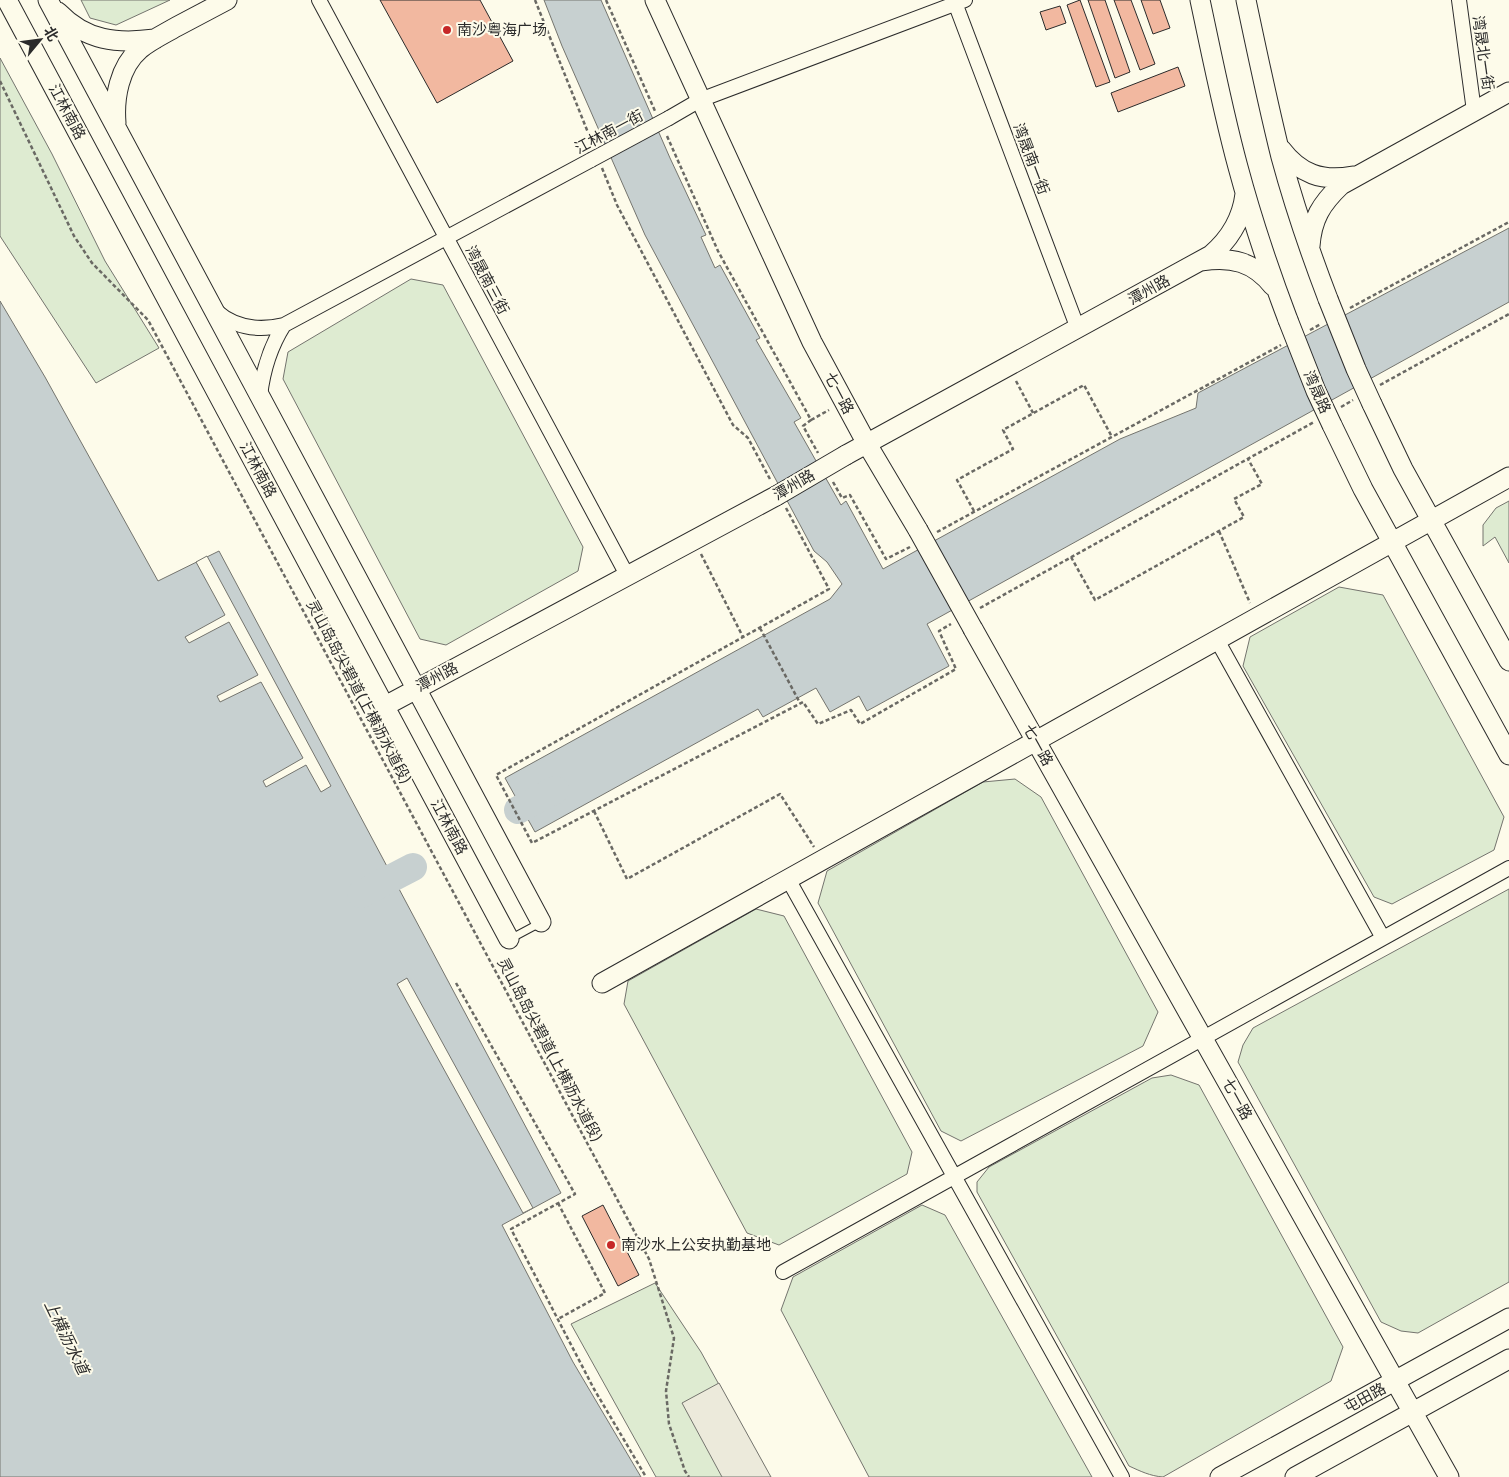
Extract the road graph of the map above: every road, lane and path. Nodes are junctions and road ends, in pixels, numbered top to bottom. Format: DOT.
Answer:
graph roads {
  1 [pos="7,0"];
  2 [pos="48,0"];
  3 [pos="228,0"];
  4 [pos="318,0"];
  5 [pos="535,0"];
  6 [pos="606,0"];
  7 [pos="655,0"];
  8 [pos="1200,0"];
  9 [pos="1246,0"];
  10 [pos="1459,0"];
  11 [pos="958,1"];
  12 [pos="156,38"];
  13 [pos="0,81"];
  14 [pos="1509,92"];
  15 [pos="700,100"];
  16 [pos="1474,111"];
  17 [pos="663,117"];
  18 [pos="116,127"];
  19 [pos="666,134"];
  20 [pos="1279,146"];
  21 [pos="595,157"];
  22 [pos="1356,176"];
  23 [pos="1246,194"];
  24 [pos="1509,222"];
  25 [pos="446,238"];
  26 [pos="1310,250"];
  27 [pos="1201,261"];
  28 [pos="1278,292"];
  29 [pos="212,307"];
  30 [pos="1345,311"];
  31 [pos="1509,314"];
  32 [pos="1328,320"];
  33 [pos="284,325"];
  34 [pos="1078,329"];
  35 [pos="1302,334"];
  36 [pos="1285,344"];
  37 [pos="1008,367"];
  38 [pos="1378,386"];
  39 [pos="260,396"];
  40 [pos="1366,400"];
  41 [pos="844,401"];
  42 [pos="1033,413"];
  43 [pos="1328,419"];
  44 [pos="811,420"];
  45 [pos="1112,437"];
  46 [pos="867,444"];
  47 [pos="820,458"];
  48 [pos="1248,459"];
  49 [pos="829,474"];
  50 [pos="1509,477"];
  51 [pos="778,496"];
  52 [pos="974,512"];
  53 [pos="1432,520"];
  54 [pos="1219,531"];
  55 [pos="921,536"];
  56 [pos="694,540"];
  57 [pos="1392,542"];
  58 [pos="1071,557"];
  59 [pos="627,575"];
  60 [pos="1256,618"];
  61 [pos="967,621"];
  62 [pos="760,628"];
  63 [pos="743,638"];
  64 [pos="1217,640"];
  65 [pos="1509,661"];
  66 [pos="416,689"];
  67 [pos="800,703"];
  68 [pos="385,706"];
  69 [pos="1036,741"];
  70 [pos="1509,755"];
  71 [pos="594,811"];
  72 [pos="822,860"];
  73 [pos="1509,868"];
  74 [pos="788,879"];
  75 [pos="541,922"];
  76 [pos="1383,938"];
  77 [pos="509,939"];
  78 [pos="456,983"];
  79 [pos="602,983"];
  80 [pos="1203,1038"];
  81 [pos="954,1177"];
  82 [pos="558,1203"];
  83 [pos="783,1272"];
  84 [pos="1509,1318"];
  85 [pos="558,1319"];
  86 [pos="1509,1359"];
  87 [pos="1395,1381"];
  88 [pos="1413,1412"];
  89 [pos="1121,1476"];
  90 [pos="646,1477"];
  91 [pos="688,1477"];
  92 [pos="1220,1477"];
  93 [pos="1296,1477"];
  94 [pos="1449,1477"];
  1 -- 68 [label="street, 江林南路"];
  2 -- 12 [label="street"];
  2 -- 18 [label="street"];
  3 -- 12 [label="street"];
  4 -- 25 [label="street, 湾晟南三街"];
  5 -- 21 [label="path"];
  6 -- 17 [label="path"];
  7 -- 15 [label="street, 七一路"];
  8 -- 23 [label="street, 湾晟路"];
  9 -- 20 [label="street"];
  10 -- 16 [label="street, 湾晟北一街"];
  11 -- 15 [label="street, 江林南一街"];
  11 -- 34 [label="street, 湾晟南一街"];
  12 -- 18 [label="street"];
  13 -- 91 [label="path, 灵山岛岛尖碧道(上横沥水道段)"];
  14 -- 16 [label="street"];
  15 -- 17 [label="street, 江林南一街"];
  15 -- 41 [label="street, 七一路"];
  16 -- 22 [label="street"];
  17 -- 21 [label="street, 江林南一街, bridge"];
  18 -- 29 [label="street"];
  19 -- 44 [label="path"];
  20 -- 22 [label="street"];
  20 -- 26 [label="street"];
  21 -- 25 [label="street, 江林南一街"];
  21 -- 51 [label="path"];
  22 -- 26 [label="street"];
  23 -- 27 [label="street, 潭州路"];
  23 -- 28 [label="street, 湾晟路"];
  24 -- 30 [label="path"];
  25 -- 33 [label="street, 江林南一街"];
  25 -- 59 [label="street, 湾晟南三街"];
  26 -- 40 [label="street, bridge"];
  27 -- 28 [label="street"];
  27 -- 34 [label="street, 潭州路"];
  28 -- 43 [label="street, 湾晟路, bridge"];
  29 -- 33 [label="street"];
  29 -- 39 [label="street"];
  31 -- 38 [label="path"];
  32 -- 35 [label="path"];
  33 -- 39 [label="street"];
  34 -- 37 [label="street, 潭州路"];
  36 -- 45 [label="path"];
  37 -- 42 [label="path"];
  37 -- 46 [label="street, 潭州路"];
  39 -- 66 [label="street"];
  40 -- 43 [label="path"];
  40 -- 53 [label="street"];
  41 -- 44 [label="path"];
  41 -- 46 [label="street, 七一路"];
  42 -- 45 [label="path"];
  42 -- 52 [label="path"];
  43 -- 48 [label="path"];
  43 -- 57 [label="street, 湾晟路"];
  44 -- 47 [label="path"];
  45 -- 52 [label="path"];
  46 -- 51 [label="street, 潭州路, bridge"];
  46 -- 55 [label="street, 七一路"];
  48 -- 54 [label="path"];
  48 -- 58 [label="path"];
  49 -- 55 [label="path"];
  50 -- 53 [label="street"];
  51 -- 56 [label="street, 潭州路"];
  51 -- 62 [label="path"];
  52 -- 55 [label="path"];
  53 -- 57 [label="street"];
  53 -- 65 [label="street"];
  54 -- 58 [label="path"];
  54 -- 60 [label="path"];
  55 -- 61 [label="street, 七一路, bridge"];
  56 -- 59 [label="street, 潭州路"];
  56 -- 63 [label="path"];
  57 -- 60 [label="street"];
  57 -- 70 [label="street, 湾晟路"];
  58 -- 61 [label="path"];
  59 -- 66 [label="street, 潭州路"];
  60 -- 64 [label="street"];
  61 -- 67 [label="path"];
  61 -- 69 [label="street, 七一路"];
  62 -- 63 [label="path"];
  62 -- 67 [label="path"];
  63 -- 71 [label="path"];
  64 -- 69 [label="street"];
  64 -- 76 [label="street"];
  66 -- 68 [label="street, 潭州路"];
  66 -- 75 [label="street"];
  67 -- 71 [label="path"];
  68 -- 77 [label="street, 江林南路"];
  69 -- 72 [label="street"];
  69 -- 80 [label="street, 七一路"];
  71 -- 72 [label="path"];
  72 -- 74 [label="street"];
  73 -- 76 [label="street"];
  74 -- 79 [label="street"];
  74 -- 81 [label="street"];
  75 -- 77 [label="lane"];
  76 -- 80 [label="street"];
  78 -- 82 [label="path"];
  80 -- 81 [label="street"];
  80 -- 87 [label="street, 七一路"];
  81 -- 83 [label="street"];
  81 -- 89 [label="street"];
  82 -- 85 [label="path"];
  82 -- 85 [label="path"];
  84 -- 87 [label="street, 屯田路"];
  85 -- 90 [label="path"];
  86 -- 88 [label="street"];
  87 -- 88 [label="street, 七一路"];
  87 -- 92 [label="street, 屯田路"];
  88 -- 93 [label="street"];
  88 -- 94 [label="street, 七一路"];
}
